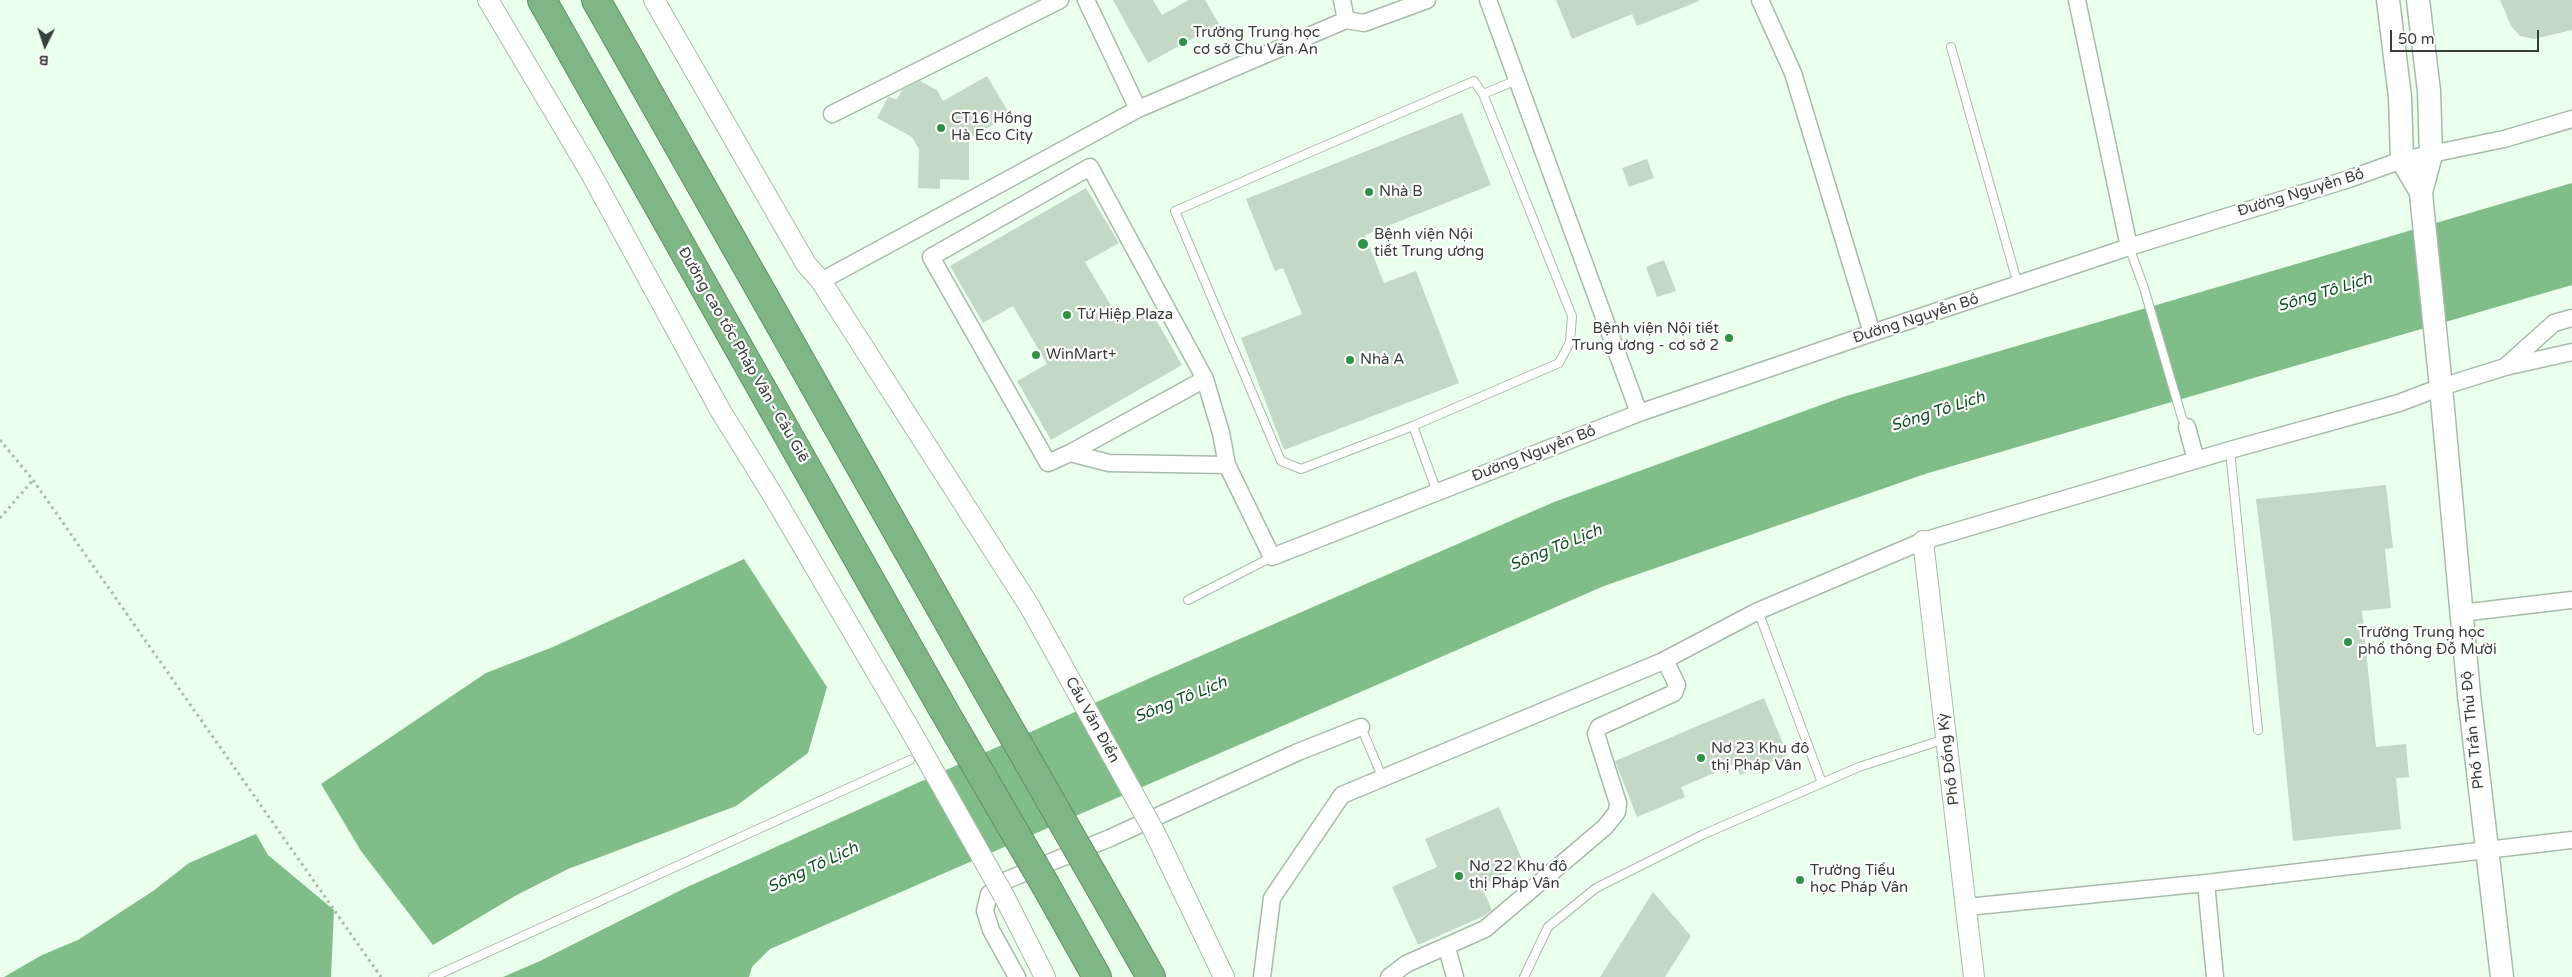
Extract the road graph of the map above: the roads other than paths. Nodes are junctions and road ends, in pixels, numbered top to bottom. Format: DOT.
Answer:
graph roads {
  1 [pos="488,0"];
  2 [pos="542,0"];
  3 [pos="596,0"];
  4 [pos="654,0"];
  5 [pos="1060,0"];
  6 [pos="1086,0"];
  7 [pos="1342,0"];
  8 [pos="1427,0"];
  9 [pos="1488,0"];
  10 [pos="1760,0"];
  11 [pos="2077,0"];
  12 [pos="2388,0"];
  13 [pos="2418,0"];
  14 [pos="1346,20"];
  15 [pos="1951,47"];
  16 [pos="1517,80"];
  17 [pos="1483,94"];
  18 [pos="1138,109"];
  19 [pos="832,114"];
  20 [pos="2572,119"];
  21 [pos="2432,155"];
  22 [pos="2402,160"];
  23 [pos="2421,202"];
  24 [pos="2128,247"];
  25 [pos="821,281"];
  26 [pos="2018,285"];
  27 [pos="2572,318"];
  28 [pos="1872,333"];
  29 [pos="2572,352"];
  30 [pos="2505,367"];
  31 [pos="1205,379"];
  32 [pos="2441,387"];
  33 [pos="1639,413"];
  34 [pos="2185,422"];
  35 [pos="1414,426"];
  36 [pos="2230,450"];
  37 [pos="1070,453"];
  38 [pos="2196,460"];
  39 [pos="1227,465"];
  40 [pos="1437,492"];
  41 [pos="1923,541"];
  42 [pos="1272,556"];
  43 [pos="1188,600"];
  44 [pos="2572,600"];
  45 [pos="1758,611"];
  46 [pos="2461,613"];
  47 [pos="1665,660"];
  48 [pos="1361,727"];
  49 [pos="2258,730"];
  50 [pos="1947,738"];
  51 [pos="910,760"];
  52 [pos="1383,779"];
  53 [pos="1822,783"];
  54 [pos="2572,840"];
  55 [pos="2488,850"];
  56 [pos="2206,882"];
  57 [pos="1967,907"];
  58 [pos="1447,948"];
  59 [pos="433,977"];
  60 [pos="1017,977"];
  61 [pos="1045,977"];
  62 [pos="1097,977"];
  63 [pos="1150,977"];
  64 [pos="1224,977"];
  65 [pos="1262,977"];
  66 [pos="1389,977"];
  67 [pos="1454,977"];
  68 [pos="1524,977"];
  69 [pos="1974,977"];
  70 [pos="2215,977"];
  71 [pos="2502,977"];
  1 -- 61 [label="street, bridge"];
  2 -- 62 [label="highway, Đường cao tốc Pháp Vân - Cầu Giẽ, bridge"];
  3 -- 63 [label="highway, bridge"];
  4 -- 25 [label="street, Cầu Văn Điển"];
  5 -- 19 [label="street"];
  6 -- 18 [label="street"];
  7 -- 14 [label="street"];
  8 -- 14 [label="street"];
  9 -- 16 [label="street"];
  10 -- 28 [label="street"];
  11 -- 24 [label="street"];
  12 -- 22 [label="main road"];
  13 -- 21 [label="main road"];
  14 -- 18 [label="street"];
  15 -- 26 [label="lane"];
  16 -- 17 [label="lane"];
  16 -- 33 [label="street"];
  17 -- 35 [label="lane"];
  17 -- 35 [label="lane"];
  18 -- 25 [label="street"];
  20 -- 21 [label="street, Đường Nguyễn Bồ"];
  21 -- 22 [label="street, Đường Nguyễn Bồ"];
  21 -- 23 [label="main road"];
  22 -- 23 [label="main road"];
  22 -- 24 [label="street, Đường Nguyễn Bồ"];
  23 -- 32 [label="main road, Phố Trần Thủ Độ"];
  24 -- 26 [label="street, Đường Nguyễn Bồ"];
  24 -- 34 [label="lane"];
  25 -- 64 [label="street, Cầu Văn Điển, bridge"];
  26 -- 28 [label="street, Đường Nguyễn Bồ"];
  27 -- 30 [label="street"];
  28 -- 33 [label="street, Đường Nguyễn Bồ"];
  29 -- 30 [label="street"];
  30 -- 32 [label="street"];
  31 -- 37 [label="street"];
  31 -- 37 [label="street"];
  31 -- 39 [label="street"];
  32 -- 36 [label="street"];
  32 -- 46 [label="main road, Phố Trần Thủ Độ"];
  33 -- 40 [label="street, Đường Nguyễn Bồ"];
  34 -- 38 [label="street"];
  35 -- 40 [label="lane"];
  36 -- 38 [label="street"];
  36 -- 49 [label="lane"];
  37 -- 39 [label="street"];
  38 -- 41 [label="street"];
  39 -- 42 [label="street"];
  40 -- 42 [label="street, Đường Nguyễn Bồ"];
  41 -- 45 [label="street"];
  41 -- 50 [label="street, Phố Đống Kỳ"];
  42 -- 43 [label="lane"];
  44 -- 46 [label="street"];
  45 -- 47 [label="street"];
  45 -- 53 [label="lane"];
  46 -- 55 [label="main road, Phố Trần Thủ Độ"];
  47 -- 52 [label="street"];
  47 -- 58 [label="street"];
  48 -- 52 [label="lane"];
  48 -- 60 [label="street"];
  50 -- 53 [label="lane"];
  50 -- 57 [label="street, Phố Đống Kỳ"];
  51 -- 59 [label="lane"];
  52 -- 65 [label="street"];
  53 -- 68 [label="lane"];
  54 -- 55 [label="street"];
  55 -- 56 [label="street"];
  55 -- 71 [label="main road, Phố Trần Thủ Độ"];
  56 -- 57 [label="street"];
  56 -- 70 [label="street"];
  57 -- 69 [label="street, Phố Đống Kỳ"];
  58 -- 66 [label="street"];
  58 -- 67 [label="street"];
}
